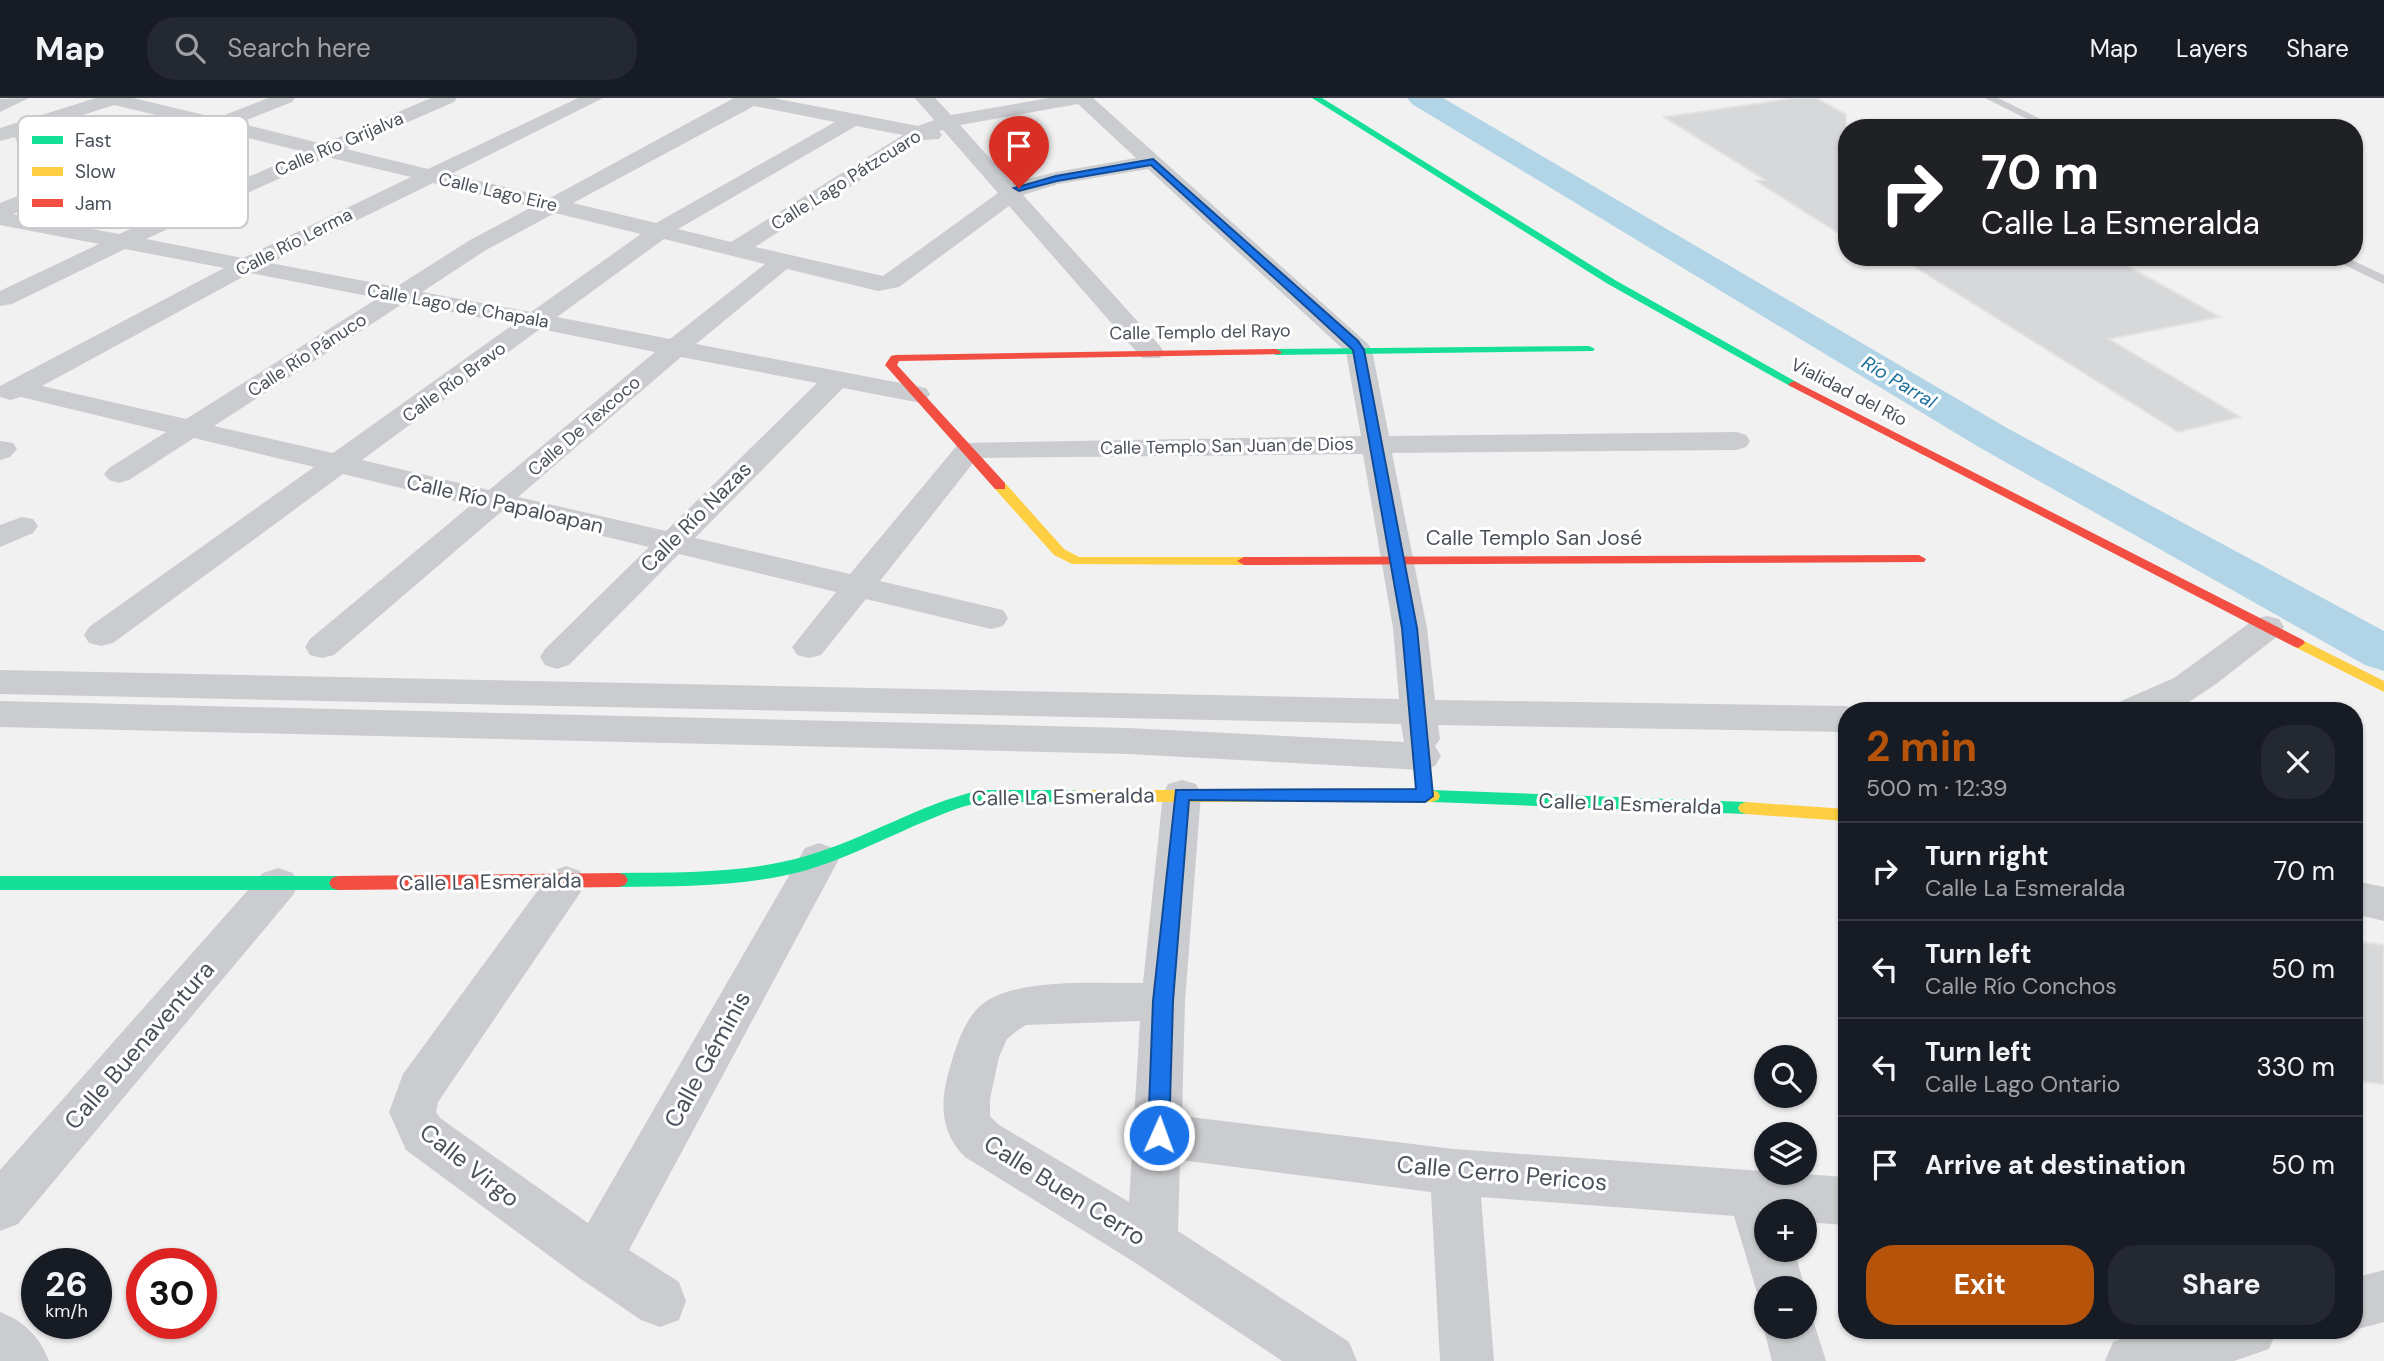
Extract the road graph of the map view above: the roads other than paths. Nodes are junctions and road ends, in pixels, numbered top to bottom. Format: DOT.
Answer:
graph roads {
  1 [pos="19,98"];
  2 [pos="114,98"];
  3 [pos="285,98"];
  4 [pos="447,98"];
  5 [pos="593,98"];
  6 [pos="750,98"];
  7 [pos="925,98"];
  8 [pos="1082,98"];
  9 [pos="1316,98"];
  10 [pos="1990,98"];
  11 [pos="0,106"];
  12 [pos="68,114"];
  13 [pos="62,116"];
  14 [pos="186,116"];
  15 [pos="239,116"];
  16 [pos="2035,119"];
  17 [pos="852,120"];
  18 [pos="18,130"];
  19 [pos="248,131"];
  20 [pos="953,131"];
  21 [pos="919,133"];
  22 [pos="0,135"];
  23 [pos="325,150"];
  24 [pos="794,152"];
  25 [pos="1153,162"];
  26 [pos="865,167"];
  27 [pos="429,176"];
  28 [pos="248,185"];
  29 [pos="1009,193"];
  30 [pos="18,203"];
  31 [pos="552,204"];
  32 [pos="0,211"];
  33 [pos="0,218"];
  34 [pos="18,222"];
  35 [pos="51,228"];
  36 [pos="153,228"];
  37 [pos="662,230"];
  38 [pos="122,242"];
  39 [pos="737,248"];
  40 [pos="784,260"];
  41 [pos="245,266"];
  42 [pos="2354,266"];
  43 [pos="2384,280"];
  44 [pos="400,296"];
  45 [pos="3,299"];
  46 [pos="540,320"];
  47 [pos="676,347"];
  48 [pos="1589,349"];
  49 [pos="1359,350"];
  50 [pos="1151,352"];
  51 [pos="837,379"];
  52 [pos="9,393"];
  53 [pos="916,394"];
  54 [pos="191,429"];
  55 [pos="1737,441"];
  56 [pos="1378,445"];
  57 [pos="969,449"];
  58 [pos="338,464"];
  59 [pos="119,474"];
  60 [pos="496,502"];
  61 [pos="671,542"];
  62 [pos="1919,559"];
  63 [pos="1396,560"];
  64 [pos="860,585"];
  65 [pos="991,618"];
  66 [pos="2267,627"];
  67 [pos="101,635"];
  68 [pos="322,647"];
  69 [pos="809,647"];
  70 [pos="557,657"];
  71 [pos="0,682"];
  72 [pos="2384,687"];
  73 [pos="2158,702"];
  74 [pos="0,714"];
  75 [pos="1419,714"];
  76 [pos="1838,719"];
  77 [pos="1422,756"];
  78 [pos="1182,794"];
  79 [pos="1425,796"];
  80 [pos="1838,814"];
  81 [pos="819,859"];
  82 [pos="566,882"];
  83 [pos="0,883"];
  84 [pos="278,884"];
  85 [pos="2363,900"];
  86 [pos="2384,904"];
  87 [pos="1163,1001"];
  88 [pos="1159,1135"];
  89 [pos="1454,1171"];
  90 [pos="1753,1193"];
  91 [pos="1755,1199"];
  92 [pos="1838,1199"];
  93 [pos="0,1207"];
  94 [pos="1152,1244"];
  95 [pos="596,1259"];
  96 [pos="2384,1296"];
  97 [pos="660,1301"];
  98 [pos="2363,1302"];
  99 [pos="0,1339"];
  100 [pos="1793,1339"];
  101 [pos="2210,1339"];
  102 [pos="22,1361"];
  103 [pos="1330,1361"];
  104 [pos="1467,1361"];
  105 [pos="1799,1361"];
  106 [pos="2132,1361"];
  1 -- 11 [label="street"];
  2 -- 12 [label="street"];
  2 -- 14 [label="street, Calle Lago Eire"];
  3 -- 15 [label="street"];
  4 -- 23 [label="street, Calle Río Grijalva"];
  5 -- 27 [label="street, Calle Río Lerma"];
  6 -- 17 [label="street"];
  6 -- 31 [label="street, Calle Río Pánuco"];
  7 -- 20 [label="street"];
  8 -- 20 [label="street, Calle Lago Pátzcuaro"];
  8 -- 25 [label="street"];
  9 -- 66 [label="street, Vialidad del Río"];
  10 -- 16 [label="lane"];
  11 -- 12 [label="street"];
  12 -- 13 [label="street"];
  17 -- 21 [label="street"];
  17 -- 24 [label="street, Calle Río Bravo"];
  18 -- 22 [label="street"];
  19 -- 23 [label="street, Calle Lago Eire"];
  20 -- 21 [label="street, Calle Lago Pátzcuaro"];
  20 -- 29 [label="street"];
  21 -- 26 [label="street, Calle Lago Pátzcuaro"];
  23 -- 27 [label="street, Calle Lago Eire"];
  23 -- 28 [label="street, Calle Río Grijalva"];
  24 -- 26 [label="street"];
  24 -- 37 [label="street, Calle Río Bravo"];
  25 -- 29 [label="street"];
  25 -- 49 [label="street"];
  26 -- 39 [label="street, Calle Lago Pátzcuaro"];
  27 -- 31 [label="street, Calle Lago Eire"];
  27 -- 41 [label="street, Calle Río Lerma"];
  29 -- 40 [label="street, Calle Lago Eire"];
  29 -- 50 [label="street"];
  30 -- 32 [label="street"];
  31 -- 37 [label="street, Calle Lago Eire"];
  31 -- 44 [label="street, Calle Río Pánuco"];
  33 -- 34 [label="street, Calle Lago de Chapala"];
  35 -- 38 [label="street, Calle Lago de Chapala"];
  36 -- 38 [label="street, Calle Río Grijalva"];
  37 -- 39 [label="street, Calle Lago Eire"];
  37 -- 46 [label="street, Calle Río Bravo"];
  38 -- 41 [label="street, Calle Lago de Chapala"];
  38 -- 45 [label="street, Calle Río Grijalva"];
  39 -- 40 [label="street, Calle Lago Eire"];
  40 -- 47 [label="street, Calle De Texcoco"];
  41 -- 44 [label="street, Calle Lago de Chapala"];
  41 -- 52 [label="street, Calle Río Lerma"];
  42 -- 43 [label="lane"];
  44 -- 46 [label="street, Calle Lago de Chapala"];
  44 -- 54 [label="street, Calle Río Pánuco"];
  46 -- 47 [label="street, Calle Lago de Chapala"];
  46 -- 58 [label="street, Calle Río Bravo"];
  47 -- 51 [label="street, Calle Lago de Chapala"];
  47 -- 60 [label="street, Calle De Texcoco"];
  48 -- 49 [label="street, Calle Templo del Rayo"];
  49 -- 50 [label="street, Calle Templo del Rayo"];
  49 -- 56 [label="street"];
  50 -- 53 [label="street, Calle Templo del Rayo"];
  51 -- 53 [label="street, Calle Lago de Chapala"];
  51 -- 61 [label="street, Calle Río Nazas"];
  52 -- 54 [label="street, Calle Río Papaloapan"];
  53 -- 57 [label="street"];
  54 -- 58 [label="street, Calle Río Papaloapan"];
  54 -- 59 [label="street, Calle Río Pánuco"];
  55 -- 56 [label="street, Calle Templo San Juan de Dios"];
  56 -- 57 [label="street, Calle Templo San Juan de Dios"];
  56 -- 63 [label="street"];
  57 -- 63 [label="street, Calle Templo San José"];
  57 -- 64 [label="street"];
  58 -- 60 [label="street, Calle Río Papaloapan"];
  58 -- 67 [label="street, Calle Río Bravo"];
  60 -- 61 [label="street, Calle Río Papaloapan"];
  60 -- 68 [label="street, Calle De Texcoco"];
  61 -- 64 [label="street, Calle Río Papaloapan"];
  61 -- 70 [label="street, Calle Río Nazas"];
  62 -- 63 [label="street, Calle Templo San José"];
  63 -- 75 [label="street"];
  64 -- 65 [label="street, Calle Río Papaloapan"];
  64 -- 69 [label="street"];
  66 -- 72 [label="street, Vialidad del Río"];
  66 -- 73 [label="street"];
  71 -- 75 [label="street"];
  74 -- 77 [label="street"];
  75 -- 76 [label="street"];
  75 -- 77 [label="street"];
  77 -- 79 [label="street"];
  78 -- 79 [label="street, Calle La Esmeralda"];
  78 -- 81 [label="street, Calle La Esmeralda"];
  78 -- 87 [label="street"];
  79 -- 80 [label="street, Calle La Esmeralda"];
  81 -- 82 [label="street, Calle La Esmeralda"];
  81 -- 95 [label="street, Calle Géminis"];
  82 -- 84 [label="street, Calle La Esmeralda"];
  82 -- 95 [label="street, Calle Virgo"];
  83 -- 84 [label="street, Calle La Esmeralda"];
  84 -- 93 [label="street, Calle Buenaventura"];
  85 -- 86 [label="street"];
  87 -- 88 [label="street"];
  87 -- 94 [label="street, Calle Buen Cerro"];
  88 -- 89 [label="street, Calle Cerro Pericos"];
  88 -- 94 [label="street"];
  89 -- 90 [label="street, Calle Cerro Pericos"];
  89 -- 104 [label="street"];
  90 -- 91 [label="street"];
  90 -- 92 [label="street, Calle Cerro Pericos"];
  94 -- 103 [label="street, Calle Buen Cerro"];
  95 -- 97 [label="street, Calle Virgo"];
  96 -- 98 [label="street"];
  99 -- 102 [label="street"];
  100 -- 105 [label="street"];
  101 -- 106 [label="street"];
}
